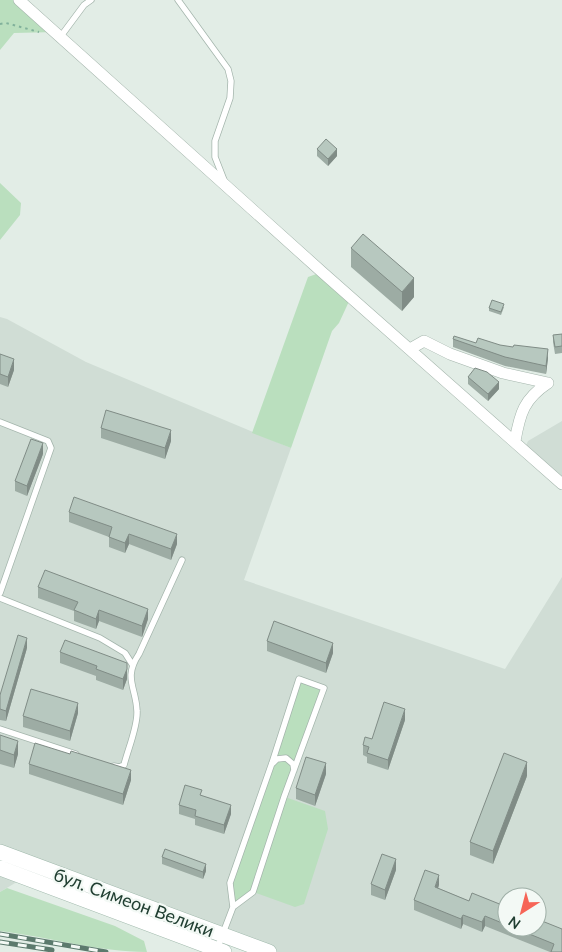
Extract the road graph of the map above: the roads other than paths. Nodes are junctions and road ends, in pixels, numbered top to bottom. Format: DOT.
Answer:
graph roads {
  1 [pos="18,0"];
  2 [pos="91,0"];
  3 [pos="178,0"];
  4 [pos="58,34"];
  5 [pos="226,187"];
  6 [pos="410,349"];
  7 [pos="0,422"];
  8 [pos="515,441"];
  9 [pos="562,484"];
  10 [pos="182,560"];
  11 [pos="0,593"];
  12 [pos="0,598"];
  13 [pos="132,664"];
  14 [pos="0,729"];
  15 [pos="82,756"];
  16 [pos="272,763"];
  17 [pos="110,764"];
  18 [pos="294,770"];
  19 [pos="0,852"];
  20 [pos="0,868"];
  21 [pos="234,907"];
  22 [pos="223,935"];
  23 [pos="220,951"];
  24 [pos="269,952"];
  1 -- 4 [label="street"];
  2 -- 4 [label="lane"];
  3 -- 5 [label="lane"];
  4 -- 5 [label="street"];
  5 -- 6 [label="street"];
  6 -- 8 [label="street"];
  6 -- 8 [label="street"];
  7 -- 11 [label="lane"];
  8 -- 9 [label="street"];
  10 -- 13 [label="lane"];
  12 -- 13 [label="lane"];
  13 -- 17 [label="lane"];
  14 -- 15 [label="lane"];
  16 -- 18 [label="lane"];
  16 -- 18 [label="lane"];
  16 -- 21 [label="lane"];
  18 -- 21 [label="lane"];
  19 -- 22 [label="main road, бул. Симеон Велики"];
  20 -- 23 [label="main road, бул. Симеон Велики"];
  21 -- 22 [label="lane"];
  22 -- 23 [label="lane"];
  22 -- 24 [label="main road, бул. Симеон Велики"];
}
